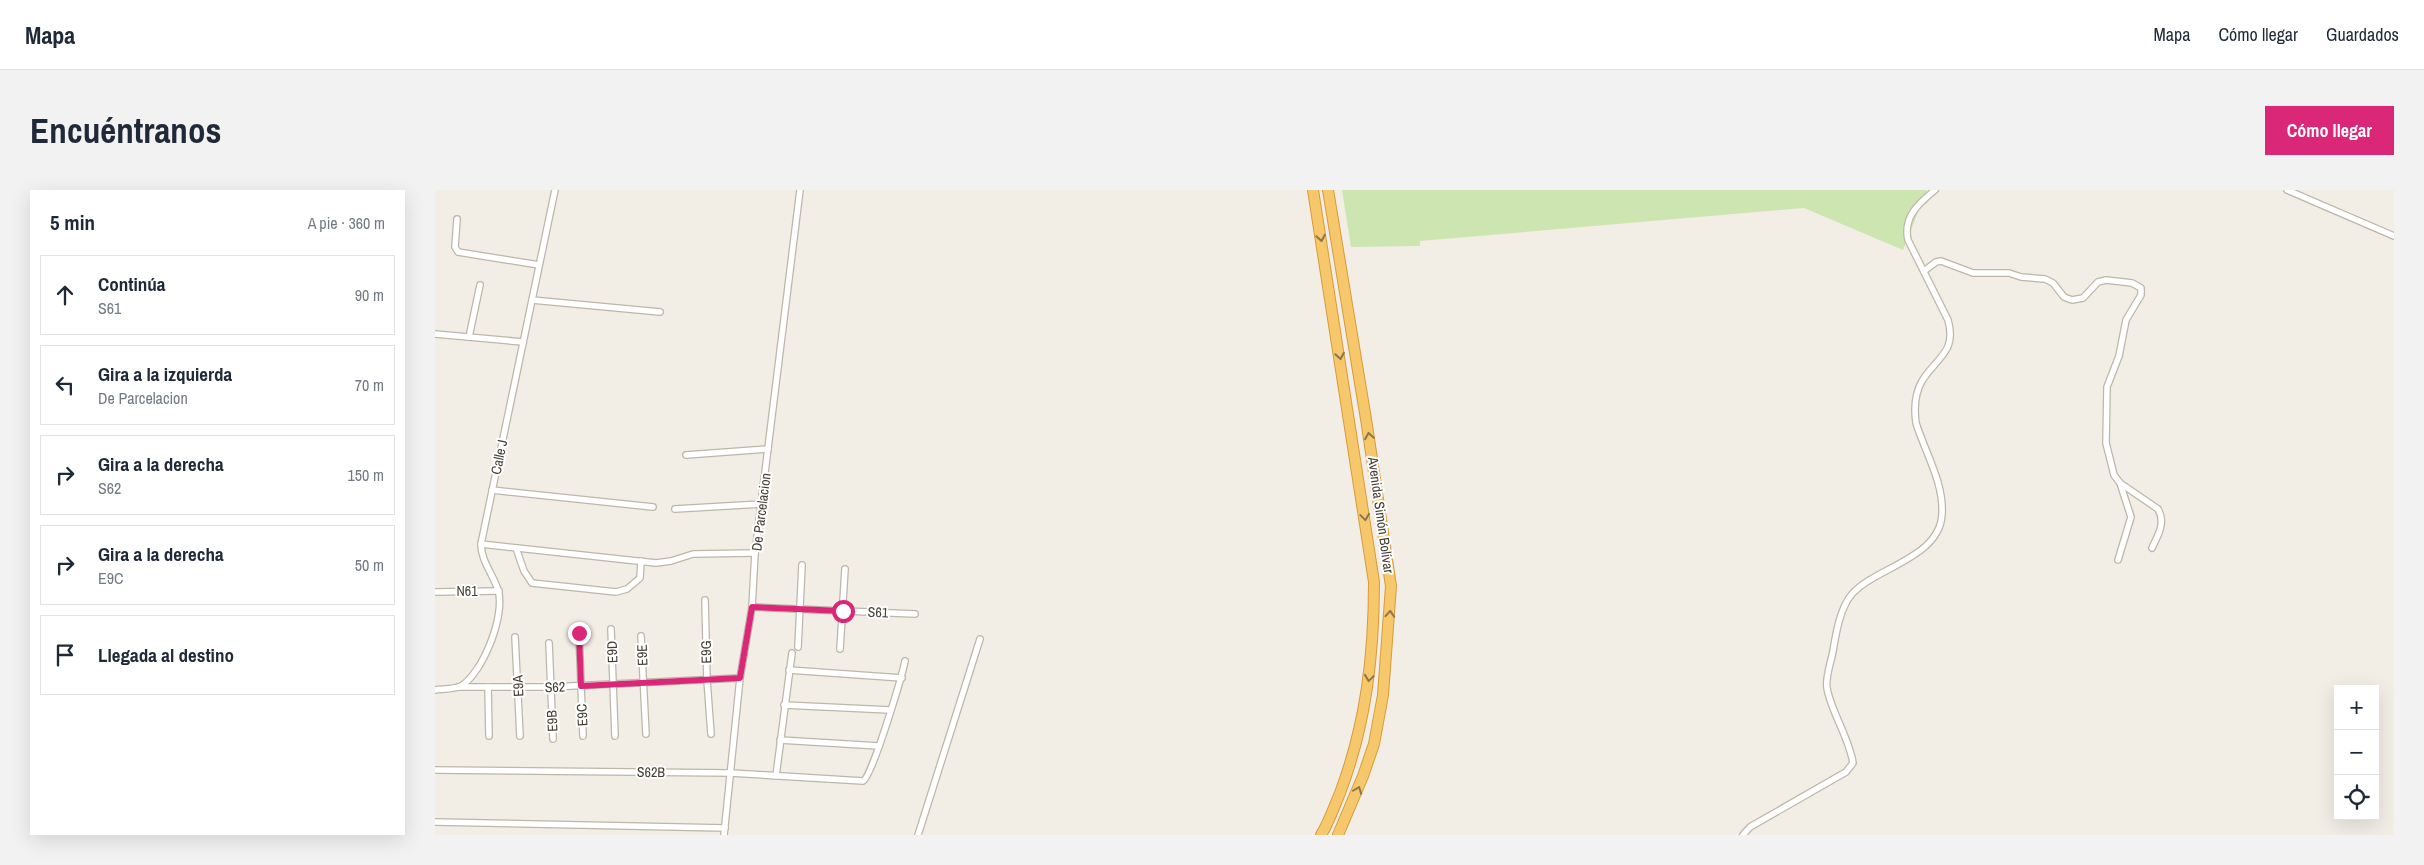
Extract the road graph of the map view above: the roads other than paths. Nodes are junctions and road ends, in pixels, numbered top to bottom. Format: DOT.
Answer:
graph roads {
  1 [pos="555,190"];
  2 [pos="800,190"];
  3 [pos="1313,190"];
  4 [pos="1328,190"];
  5 [pos="1935,190"];
  6 [pos="2287,190"];
  7 [pos="457,219"];
  8 [pos="2394,236"];
  9 [pos="539,265"];
  10 [pos="1924,271"];
  11 [pos="480,284"];
  12 [pos="532,300"];
  13 [pos="1347,306"];
  14 [pos="1333,308"];
  15 [pos="660,312"];
  16 [pos="435,334"];
  17 [pos="469,337"];
  18 [pos="523,342"];
  19 [pos="768,449"];
  20 [pos="686,456"];
  21 [pos="2120,483"];
  22 [pos="492,490"];
  23 [pos="761,504"];
  24 [pos="653,508"];
  25 [pos="675,509"];
  26 [pos="481,544"];
  27 [pos="516,548"];
  28 [pos="2152,548"];
  29 [pos="755,553"];
  30 [pos="2118,560"];
  31 [pos="641,561"];
  32 [pos="802,565"];
  33 [pos="845,569"];
  34 [pos="499,591"];
  35 [pos="435,592"];
  36 [pos="705,600"];
  37 [pos="752,607"];
  38 [pos="800,609"];
  39 [pos="843,611"];
  40 [pos="915,614"];
  41 [pos="611,629"];
  42 [pos="579,633"];
  43 [pos="641,636"];
  44 [pos="515,637"];
  45 [pos="980,639"];
  46 [pos="549,643"];
  47 [pos="798,647"];
  48 [pos="841,649"];
  49 [pos="791,653"];
  50 [pos="905,661"];
  51 [pos="789,670"];
  52 [pos="740,678"];
  53 [pos="901,678"];
  54 [pos="707,680"];
  55 [pos="613,684"];
  56 [pos="643,684"];
  57 [pos="460,686"];
  58 [pos="581,686"];
  59 [pos="488,687"];
  60 [pos="518,687"];
  61 [pos="550,687"];
  62 [pos="435,690"];
  63 [pos="784,706"];
  64 [pos="890,710"];
  65 [pos="646,734"];
  66 [pos="711,734"];
  67 [pos="489,736"];
  68 [pos="520,736"];
  69 [pos="583,736"];
  70 [pos="615,736"];
  71 [pos="553,740"];
  72 [pos="780,740"];
  73 [pos="879,746"];
  74 [pos="435,770"];
  75 [pos="731,773"];
  76 [pos="776,776"];
  77 [pos="435,822"];
  78 [pos="725,828"];
  79 [pos="724,835"];
  80 [pos="918,835"];
  81 [pos="1321,835"];
  82 [pos="1338,835"];
  83 [pos="1743,835"];
  1 -- 9 [label="street, Calle J"];
  2 -- 19 [label="street, De Parcelacion"];
  3 -- 14 [label="highway, Avenida Simón Bolívar, one-way"];
  4 -- 13 [label="highway, Avenida Simón Bolívar"];
  5 -- 10 [label="street"];
  6 -- 8 [label="street"];
  7 -- 9 [label="street"];
  9 -- 12 [label="street, Calle J"];
  10 -- 21 [label="street"];
  10 -- 83 [label="street"];
  11 -- 17 [label="street"];
  12 -- 15 [label="street"];
  12 -- 18 [label="street, Calle J"];
  13 -- 14 [label="highway"];
  82 -- 13 [label="highway, Avenida Simón Bolívar, one-way"];
  14 -- 81 [label="highway, Avenida Simón Bolívar, one-way"];
  16 -- 17 [label="street"];
  17 -- 18 [label="street"];
  18 -- 22 [label="street, Calle J"];
  19 -- 20 [label="street"];
  19 -- 23 [label="street, De Parcelacion"];
  21 -- 28 [label="street"];
  21 -- 30 [label="street"];
  22 -- 24 [label="street"];
  22 -- 26 [label="street, Calle J"];
  23 -- 25 [label="street"];
  23 -- 29 [label="street, De Parcelacion"];
  26 -- 27 [label="street"];
  26 -- 34 [label="street, Calle J"];
  27 -- 31 [label="street"];
  27 -- 31 [label="street"];
  29 -- 31 [label="street"];
  29 -- 37 [label="street, De Parcelacion"];
  32 -- 38 [label="street"];
  33 -- 39 [label="street"];
  34 -- 35 [label="street, N61"];
  34 -- 57 [label="street, Calle J"];
  36 -- 54 [label="street, E9G"];
  37 -- 38 [label="street, S61"];
  37 -- 52 [label="street, De Parcelacion"];
  38 -- 39 [label="street, S61"];
  38 -- 47 [label="street"];
  39 -- 40 [label="street, S61"];
  39 -- 48 [label="street"];
  41 -- 55 [label="street, E9D"];
  42 -- 58 [label="street, E9C"];
  43 -- 56 [label="street, E9E"];
  44 -- 60 [label="street, E9A"];
  45 -- 80 [label="street"];
  46 -- 61 [label="street, E9B"];
  49 -- 51 [label="street"];
  50 -- 53 [label="street"];
  51 -- 53 [label="street"];
  51 -- 63 [label="street"];
  52 -- 54 [label="street, S62"];
  52 -- 75 [label="street, De Parcelacion"];
  53 -- 64 [label="street"];
  54 -- 56 [label="street, S62"];
  54 -- 66 [label="street, E9G"];
  55 -- 56 [label="street, S62"];
  55 -- 58 [label="street, S62"];
  55 -- 70 [label="street, E9D"];
  56 -- 65 [label="street, E9E"];
  57 -- 59 [label="street, S62"];
  57 -- 62 [label="street"];
  58 -- 61 [label="street, S62"];
  58 -- 69 [label="street, E9C"];
  59 -- 60 [label="street, S62"];
  59 -- 67 [label="street"];
  60 -- 61 [label="street, S62"];
  60 -- 68 [label="street, E9A"];
  61 -- 71 [label="street, E9B"];
  63 -- 64 [label="street"];
  63 -- 72 [label="street"];
  64 -- 73 [label="street"];
  72 -- 73 [label="street"];
  72 -- 76 [label="street"];
  73 -- 76 [label="street, S62B"];
  74 -- 75 [label="street, S62B"];
  75 -- 76 [label="street, S62B"];
  75 -- 78 [label="street, De Parcelacion"];
  77 -- 78 [label="street"];
  78 -- 79 [label="street, De Parcelacion"];
}
